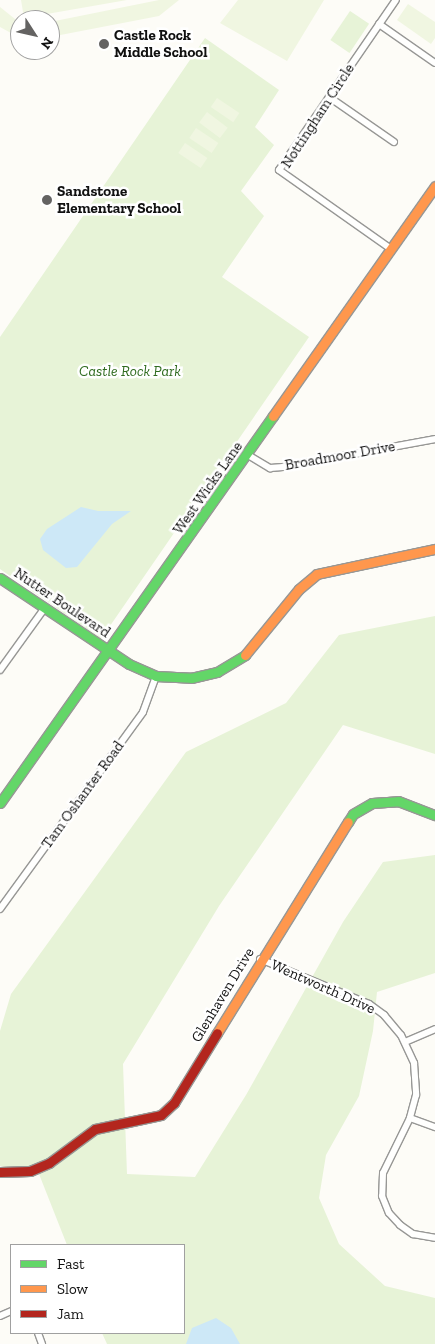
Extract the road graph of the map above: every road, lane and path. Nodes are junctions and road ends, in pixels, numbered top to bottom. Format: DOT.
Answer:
graph roads {
  1 [pos="396,0"];
  2 [pos="379,24"];
  3 [pos="435,63"];
  4 [pos="329,97"];
  5 [pos="394,142"];
  6 [pos="435,186"];
  7 [pos="391,249"];
  8 [pos="435,439"];
  9 [pos="248,454"];
  10 [pos="435,549"];
  11 [pos="0,578"];
  12 [pos="44,609"];
  13 [pos="109,651"];
  14 [pos="0,670"];
  15 [pos="156,676"];
  16 [pos="0,803"];
  17 [pos="435,815"];
  18 [pos="0,909"];
  19 [pos="260,960"];
  20 [pos="435,1029"];
  21 [pos="406,1042"];
  22 [pos="410,1118"];
  23 [pos="435,1127"];
  24 [pos="0,1172"];
  25 [pos="435,1238"];
  1 -- 2 [label="street, Nottingham Circle"];
  2 -- 3 [label="street"];
  2 -- 4 [label="street, Nottingham Circle"];
  4 -- 5 [label="street"];
  4 -- 7 [label="street, Nottingham Circle"];
  6 -- 7 [label="street, West Wicks Lane"];
  7 -- 9 [label="street, West Wicks Lane"];
  8 -- 9 [label="street, Broadmoor Drive"];
  9 -- 13 [label="street, West Wicks Lane"];
  10 -- 15 [label="street"];
  11 -- 12 [label="street, Nutter Boulevard"];
  12 -- 13 [label="street, Nutter Boulevard"];
  12 -- 14 [label="street"];
  13 -- 15 [label="street, Nutter Boulevard"];
  13 -- 16 [label="street, West Wicks Lane"];
  15 -- 18 [label="street, Tam Oshanter Road"];
  17 -- 19 [label="street, Glenhaven Drive"];
  19 -- 21 [label="street, Wentworth Drive"];
  19 -- 24 [label="street, Glenhaven Drive"];
  20 -- 21 [label="street"];
  21 -- 22 [label="street, Wentworth Drive"];
  22 -- 23 [label="street"];
  22 -- 25 [label="street, Wentworth Drive"];
}
